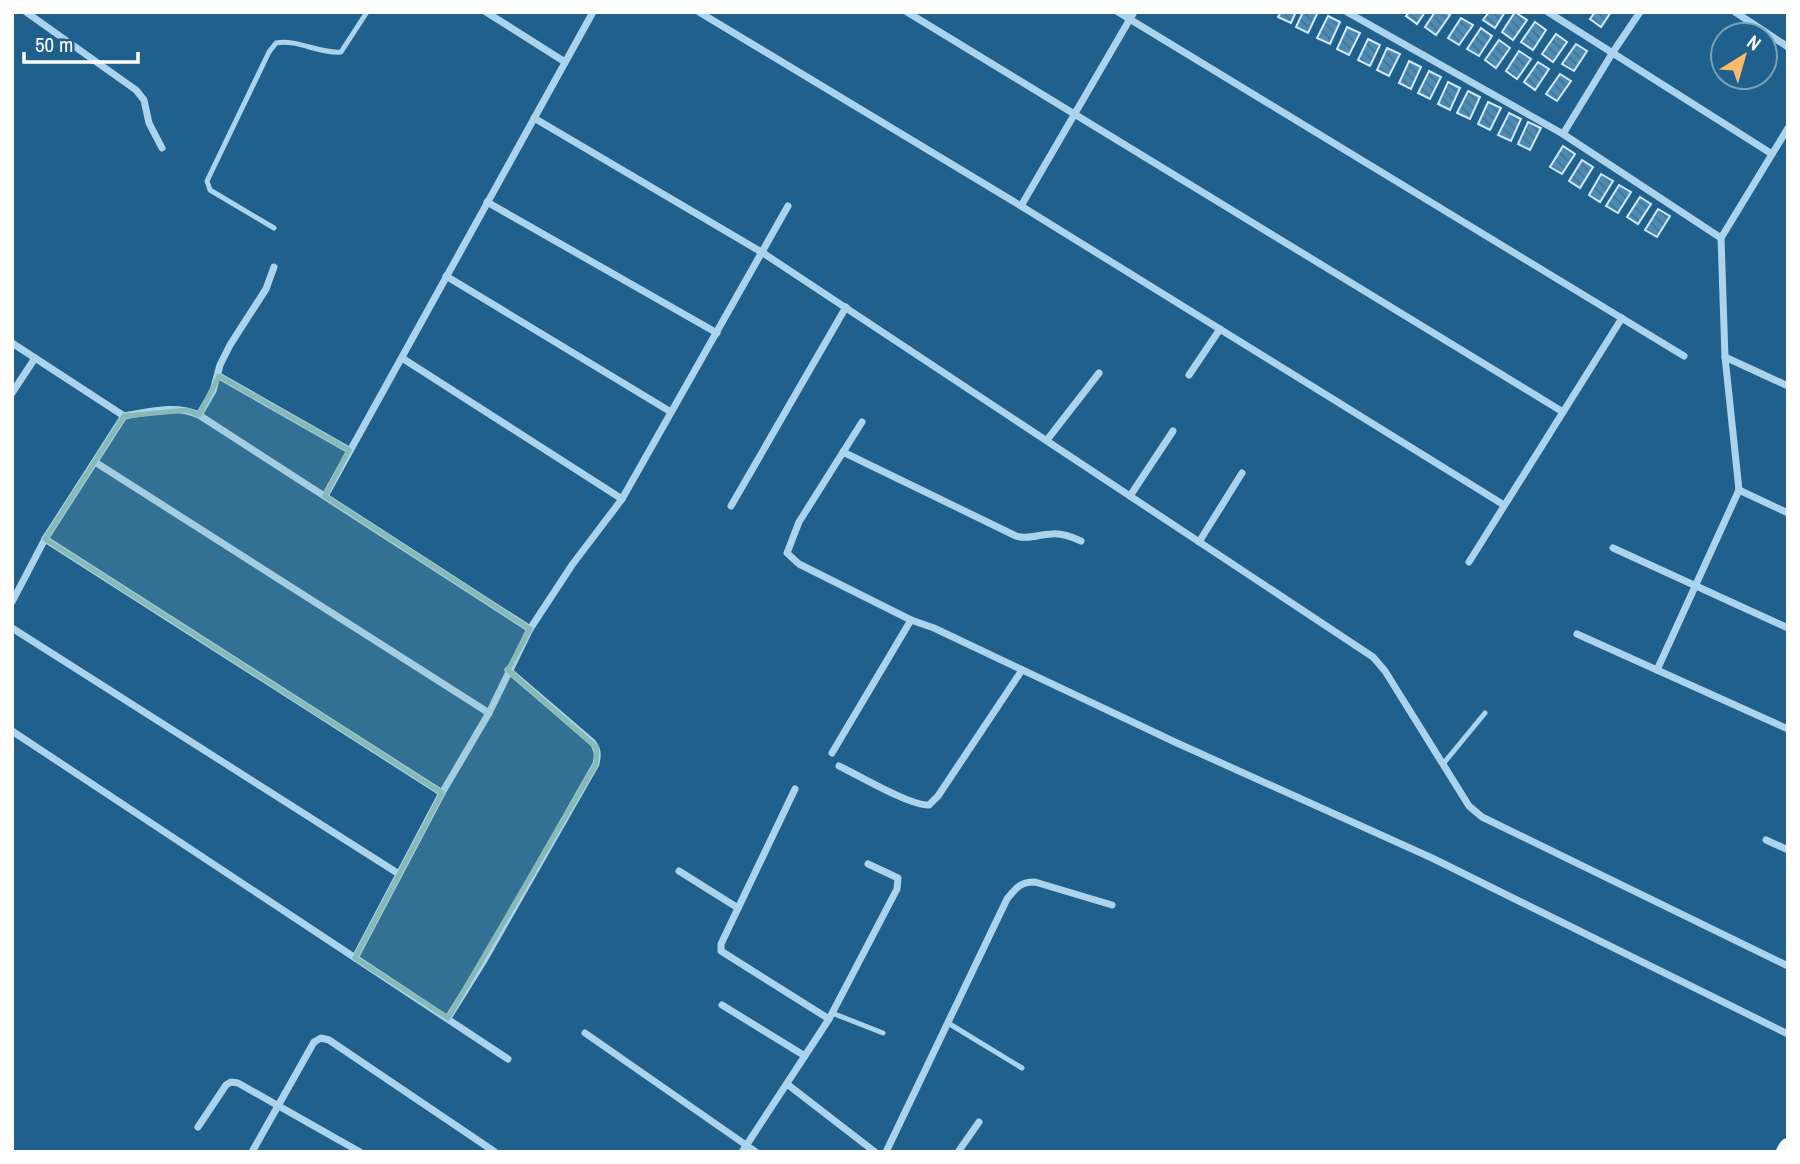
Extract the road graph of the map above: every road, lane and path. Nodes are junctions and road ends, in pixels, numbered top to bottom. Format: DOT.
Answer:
graph roads {
  1 [pos="26,12"];
  2 [pos="367,12"];
  3 [pos="486,12"];
  4 [pos="593,12"];
  5 [pos="699,12"];
  6 [pos="907,12"];
  7 [pos="1118,12"];
  8 [pos="1347,12"];
  9 [pos="1548,12"];
  10 [pos="1640,12"];
  11 [pos="1735,12"];
  12 [pos="1132,16"];
  13 [pos="1788,47"];
  14 [pos="1613,52"];
  15 [pos="565,62"];
  16 [pos="1075,114"];
  17 [pos="534,118"];
  18 [pos="1788,128"];
  19 [pos="1563,134"];
  20 [pos="162,148"];
  21 [pos="1772,154"];
  22 [pos="487,202"];
  23 [pos="788,206"];
  24 [pos="1021,206"];
  25 [pos="274,228"];
  26 [pos="1721,238"];
  27 [pos="763,253"];
  28 [pos="274,267"];
  29 [pos="446,276"];
  30 [pos="846,307"];
  31 [pos="1622,318"];
  32 [pos="1220,329"];
  33 [pos="717,333"];
  34 [pos="12,343"];
  35 [pos="1684,356"];
  36 [pos="1725,357"];
  37 [pos="35,358"];
  38 [pos="402,358"];
  39 [pos="1099,373"];
  40 [pos="1189,375"];
  41 [pos="219,376"];
  42 [pos="1788,386"];
  43 [pos="12,393"];
  44 [pos="671,412"];
  45 [pos="1563,412"];
  46 [pos="199,415"];
  47 [pos="124,416"];
  48 [pos="862,422"];
  49 [pos="1173,431"];
  50 [pos="1047,440"];
  51 [pos="349,450"];
  52 [pos="843,452"];
  53 [pos="95,462"];
  54 [pos="1242,473"];
  55 [pos="1740,490"];
  56 [pos="1130,495"];
  57 [pos="325,496"];
  58 [pos="622,499"];
  59 [pos="1504,505"];
  60 [pos="731,506"];
  61 [pos="1788,513"];
  62 [pos="46,539"];
  63 [pos="1081,541"];
  64 [pos="1199,542"];
  65 [pos="1613,548"];
  66 [pos="1469,562"];
  67 [pos="1696,585"];
  68 [pos="12,602"];
  69 [pos="911,620"];
  70 [pos="12,628"];
  71 [pos="1788,628"];
  72 [pos="530,629"];
  73 [pos="1577,634"];
  74 [pos="509,670"];
  75 [pos="1022,670"];
  76 [pos="1657,670"];
  77 [pos="489,713"];
  78 [pos="1485,713"];
  79 [pos="1788,729"];
  80 [pos="12,731"];
  81 [pos="832,753"];
  82 [pos="1443,764"];
  83 [pos="839,766"];
  84 [pos="795,789"];
  85 [pos="442,793"];
  86 [pos="1766,840"];
  87 [pos="1788,850"];
  88 [pos="868,864"];
  89 [pos="679,871"];
  90 [pos="399,874"];
  91 [pos="1112,905"];
  92 [pos="738,908"];
  93 [pos="355,958"];
  94 [pos="1788,966"];
  95 [pos="722,1005"];
  96 [pos="830,1016"];
  97 [pos="448,1018"];
  98 [pos="948,1023"];
  99 [pos="585,1032"];
  100 [pos="883,1033"];
  101 [pos="1788,1034"];
  102 [pos="805,1056"];
  103 [pos="508,1059"];
  104 [pos="1021,1068"];
  105 [pos="786,1084"];
  106 [pos="279,1105"];
  107 [pos="979,1122"];
  108 [pos="198,1127"];
  109 [pos="744,1149"];
  110 [pos="252,1152"];
  111 [pos="360,1152"];
  112 [pos="495,1152"];
  113 [pos="756,1152"];
  114 [pos="875,1152"];
  115 [pos="886,1152"];
  116 [pos="958,1152"];
  1 -- 20 [label="street"];
  2 -- 25 [label="lane"];
  3 -- 15 [label="street"];
  4 -- 15 [label="street"];
  5 -- 24 [label="street"];
  6 -- 16 [label="street"];
  7 -- 12 [label="street"];
  8 -- 19 [label="street"];
  9 -- 14 [label="street"];
  10 -- 14 [label="street"];
  11 -- 13 [label="street"];
  12 -- 16 [label="street"];
  12 -- 31 [label="street"];
  14 -- 19 [label="street"];
  14 -- 21 [label="street"];
  15 -- 17 [label="street"];
  16 -- 24 [label="street"];
  16 -- 45 [label="street"];
  17 -- 22 [label="street"];
  17 -- 27 [label="street"];
  18 -- 21 [label="street"];
  19 -- 26 [label="street"];
  21 -- 26 [label="street"];
  22 -- 29 [label="street"];
  22 -- 33 [label="street"];
  23 -- 27 [label="street"];
  24 -- 32 [label="street"];
  26 -- 36 [label="street"];
  27 -- 30 [label="street"];
  27 -- 33 [label="street"];
  28 -- 41 [label="street"];
  29 -- 38 [label="street"];
  29 -- 44 [label="street"];
  30 -- 50 [label="street"];
  30 -- 60 [label="street"];
  31 -- 35 [label="street"];
  31 -- 45 [label="street"];
  32 -- 40 [label="street"];
  32 -- 59 [label="street"];
  33 -- 44 [label="street"];
  34 -- 37 [label="street"];
  36 -- 42 [label="street"];
  36 -- 55 [label="street"];
  37 -- 43 [label="street"];
  37 -- 47 [label="street"];
  38 -- 51 [label="street"];
  38 -- 58 [label="street"];
  39 -- 50 [label="street"];
  41 -- 46 [label="street"];
  41 -- 51 [label="street"];
  44 -- 58 [label="street"];
  45 -- 59 [label="street"];
  46 -- 47 [label="street"];
  46 -- 57 [label="street"];
  47 -- 53 [label="street"];
  48 -- 52 [label="street"];
  49 -- 56 [label="street"];
  50 -- 56 [label="street"];
  51 -- 57 [label="street"];
  52 -- 63 [label="street"];
  52 -- 69 [label="street"];
  53 -- 62 [label="street"];
  53 -- 77 [label="street"];
  54 -- 64 [label="street"];
  55 -- 61 [label="street"];
  55 -- 67 [label="street"];
  56 -- 64 [label="street"];
  57 -- 72 [label="street"];
  58 -- 72 [label="street"];
  59 -- 66 [label="street"];
  62 -- 68 [label="street"];
  62 -- 85 [label="street"];
  64 -- 82 [label="street"];
  65 -- 67 [label="street"];
  67 -- 71 [label="street"];
  67 -- 76 [label="street"];
  69 -- 75 [label="street"];
  69 -- 81 [label="street"];
  70 -- 90 [label="street"];
  72 -- 74 [label="street"];
  73 -- 76 [label="street"];
  74 -- 77 [label="street"];
  74 -- 97 [label="street"];
  75 -- 83 [label="street"];
  75 -- 101 [label="street"];
  76 -- 79 [label="street"];
  77 -- 85 [label="street"];
  78 -- 82 [label="lane"];
  80 -- 93 [label="street"];
  82 -- 94 [label="street"];
  84 -- 92 [label="street"];
  85 -- 90 [label="street"];
  86 -- 87 [label="street"];
  88 -- 96 [label="street"];
  89 -- 92 [label="street"];
  90 -- 93 [label="street"];
  91 -- 98 [label="street"];
  92 -- 96 [label="street"];
  93 -- 97 [label="street"];
  95 -- 102 [label="street"];
  96 -- 100 [label="lane"];
  96 -- 102 [label="street"];
  97 -- 103 [label="street"];
  98 -- 104 [label="lane"];
  98 -- 115 [label="street"];
  99 -- 109 [label="street"];
  102 -- 105 [label="street"];
  105 -- 109 [label="street"];
  105 -- 114 [label="street"];
  106 -- 108 [label="street"];
  106 -- 110 [label="street"];
  106 -- 111 [label="street"];
  106 -- 112 [label="street"];
  107 -- 116 [label="street"];
  109 -- 113 [label="street"];
}
